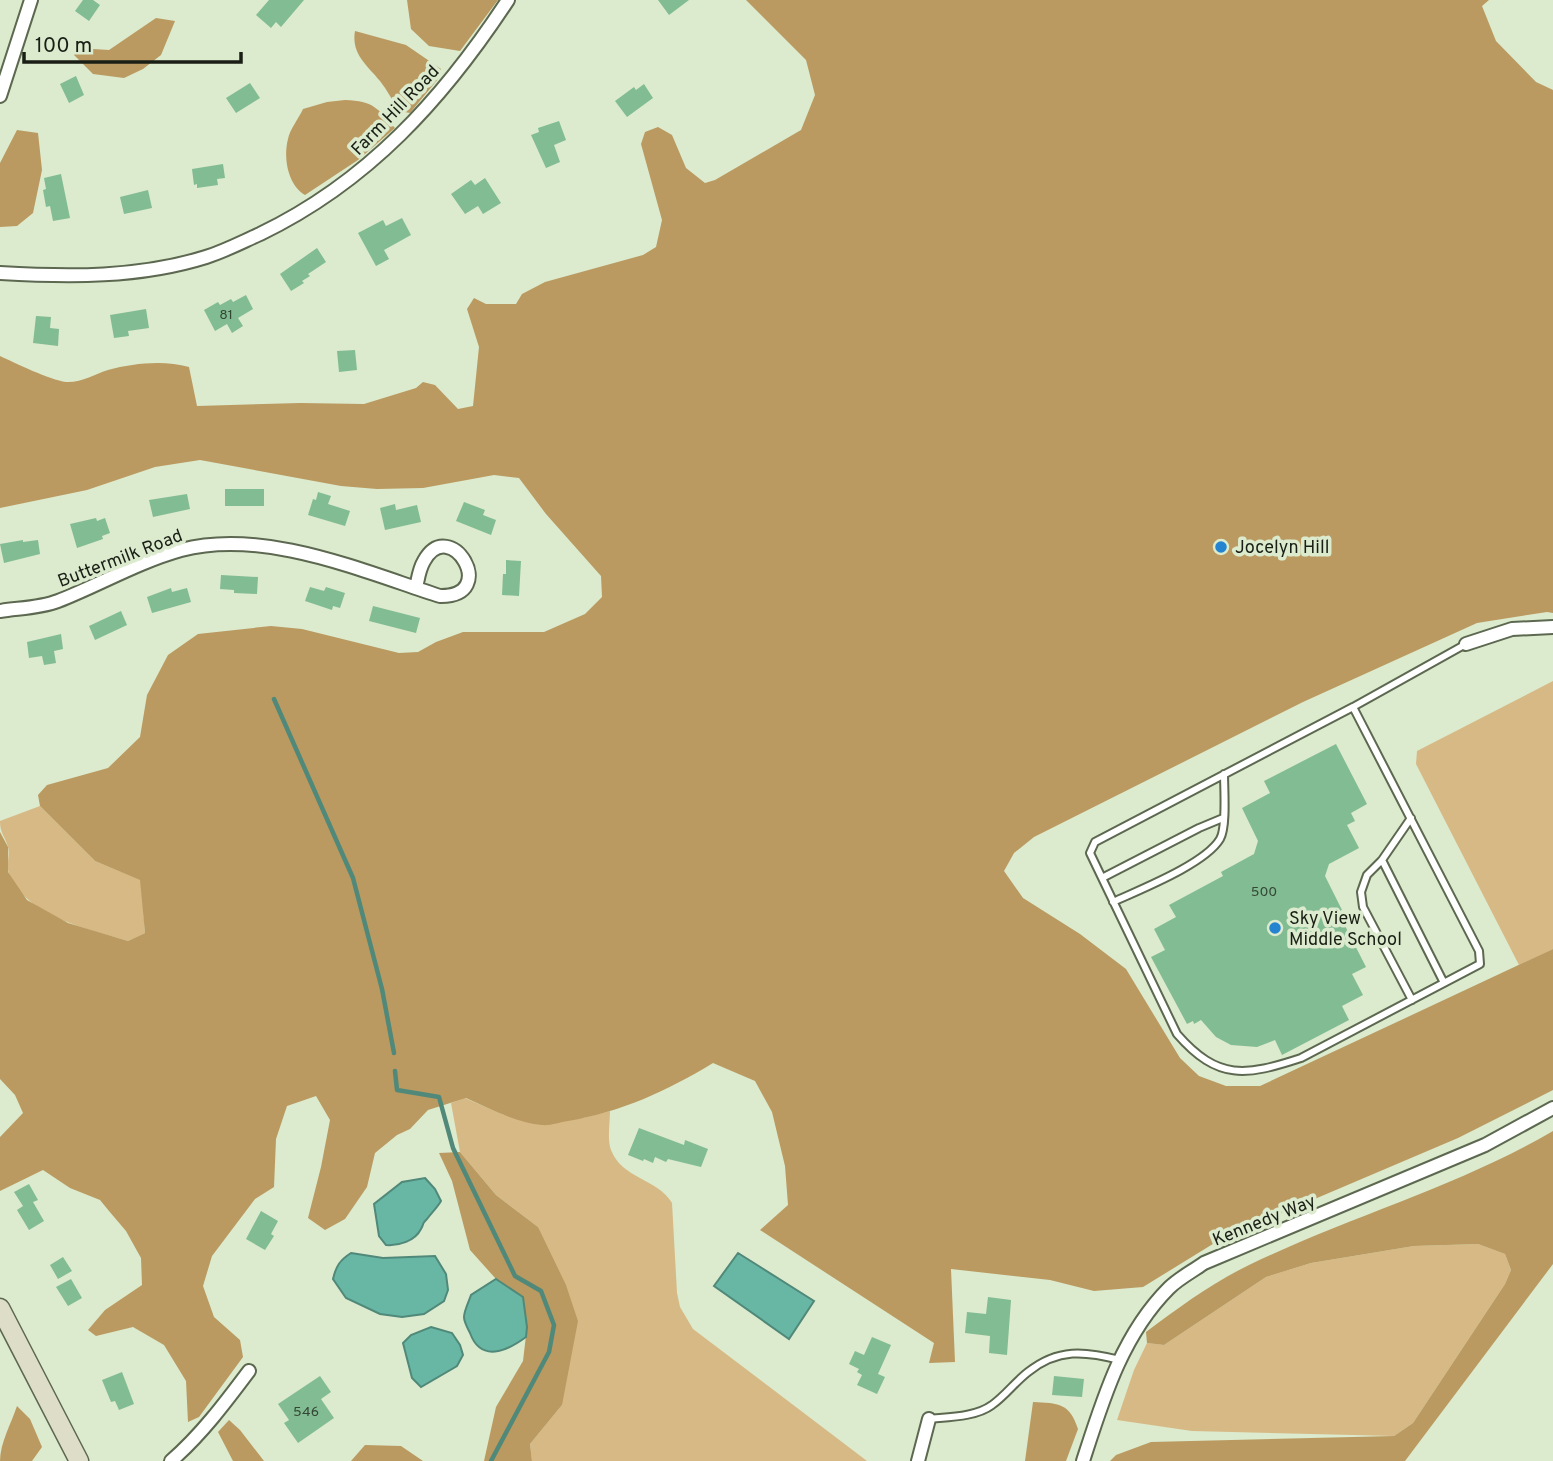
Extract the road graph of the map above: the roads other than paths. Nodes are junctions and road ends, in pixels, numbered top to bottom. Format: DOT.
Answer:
graph roads {
  1 [pos="31,0"];
  2 [pos="508,0"];
  3 [pos="0,96"];
  4 [pos="0,273"];
  5 [pos="416,588"];
  6 [pos="0,611"];
  7 [pos="1553,627"];
  8 [pos="1466,644"];
  9 [pos="1353,707"];
  10 [pos="1224,774"];
  11 [pos="1223,818"];
  12 [pos="1411,818"];
  13 [pos="1381,860"];
  14 [pos="1102,878"];
  15 [pos="1114,902"];
  16 [pos="1444,983"];
  17 [pos="1412,1000"];
  18 [pos="1553,1108"];
  19 [pos="0,1308"];
  20 [pos="1120,1360"];
  21 [pos="250,1371"];
  22 [pos="929,1419"];
  23 [pos="79,1461"];
  24 [pos="171,1461"];
  25 [pos="918,1461"];
  26 [pos="1083,1461"];
  1 -- 3 [label="street"];
  2 -- 4 [label="street, Farm Hill Road"];
  5 -- 5 [label="street, Buttermilk Road"];
  5 -- 6 [label="street, Buttermilk Road"];
  7 -- 8 [label="street"];
  8 -- 9 [label="lane"];
  9 -- 10 [label="lane"];
  9 -- 12 [label="lane"];
  10 -- 11 [label="lane"];
  10 -- 14 [label="lane"];
  11 -- 14 [label="lane"];
  11 -- 15 [label="lane"];
  12 -- 13 [label="lane"];
  12 -- 16 [label="lane"];
  13 -- 16 [label="lane"];
  13 -- 17 [label="lane"];
  14 -- 15 [label="lane"];
  15 -- 17 [label="lane"];
  16 -- 17 [label="lane"];
  18 -- 20 [label="street, Kennedy Way"];
  19 -- 23 [label="main road"];
  20 -- 22 [label="lane"];
  20 -- 26 [label="street, Kennedy Way"];
  21 -- 24 [label="street"];
  22 -- 25 [label="street"];
}
